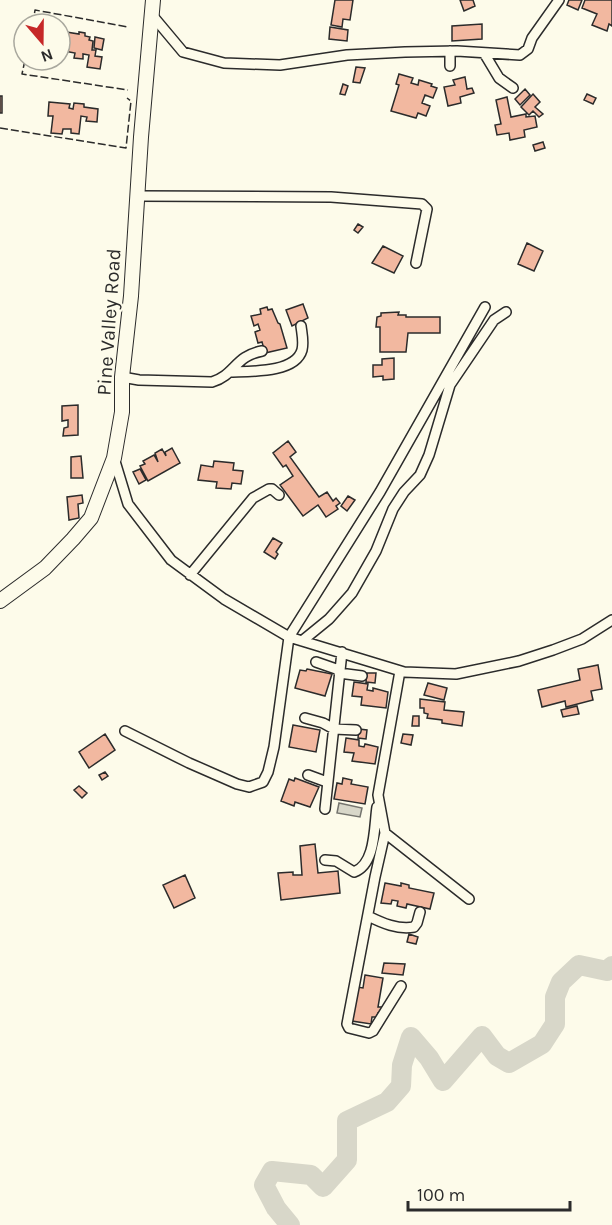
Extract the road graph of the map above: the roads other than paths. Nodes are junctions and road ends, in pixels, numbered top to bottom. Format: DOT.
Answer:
graph roads {
  1 [pos="153,0"];
  2 [pos="559,0"];
  3 [pos="152,15"];
  4 [pos="450,51"];
  5 [pos="484,53"];
  6 [pos="450,66"];
  7 [pos="513,88"];
  8 [pos="138,196"];
  9 [pos="416,263"];
  10 [pos="485,307"];
  11 [pos="506,312"];
  12 [pos="301,326"];
  13 [pos="262,351"];
  14 [pos="229,372"];
  15 [pos="122,377"];
  16 [pos="114,458"];
  17 [pos="279,495"];
  18 [pos="190,576"];
  19 [pos="0,601"];
  20 [pos="612,620"];
  21 [pos="289,637"];
  22 [pos="302,641"];
  23 [pos="342,652"];
  24 [pos="316,662"];
  25 [pos="400,671"];
  26 [pos="339,672"];
  27 [pos="362,676"];
  28 [pos="305,718"];
  29 [pos="334,729"];
  30 [pos="356,730"];
  31 [pos="125,731"];
  32 [pos="308,776"];
  33 [pos="327,782"];
  34 [pos="378,795"];
  35 [pos="325,809"];
  36 [pos="386,833"];
  37 [pos="325,860"];
  38 [pos="469,899"];
  39 [pos="420,912"];
  40 [pos="368,916"];
  41 [pos="401,986"];
  1 -- 3 [label="main road, Pine Valley Road"];
  2 -- 5 [label="street"];
  3 -- 4 [label="street"];
  3 -- 8 [label="main road, Pine Valley Road"];
  4 -- 5 [label="street"];
  4 -- 6 [label="street"];
  5 -- 7 [label="street"];
  8 -- 9 [label="street"];
  8 -- 15 [label="main road, Pine Valley Road"];
  10 -- 21 [label="street"];
  11 -- 22 [label="street"];
  12 -- 14 [label="street"];
  13 -- 14 [label="street"];
  14 -- 15 [label="street"];
  15 -- 16 [label="main road, Pine Valley Road"];
  16 -- 18 [label="street"];
  16 -- 19 [label="main road, Pine Valley Road"];
  17 -- 18 [label="street"];
  18 -- 21 [label="street"];
  20 -- 25 [label="street"];
  21 -- 22 [label="street"];
  21 -- 31 [label="street"];
  22 -- 23 [label="street"];
  23 -- 25 [label="street"];
  23 -- 26 [label="street"];
  24 -- 26 [label="street"];
  25 -- 34 [label="street"];
  26 -- 27 [label="street"];
  26 -- 29 [label="street"];
  28 -- 29 [label="street"];
  29 -- 30 [label="street"];
  29 -- 33 [label="street"];
  32 -- 33 [label="street"];
  33 -- 35 [label="street"];
  34 -- 36 [label="street"];
  34 -- 37 [label="street"];
  36 -- 38 [label="street"];
  36 -- 40 [label="street"];
  39 -- 40 [label="street"];
  40 -- 41 [label="street"];
}
